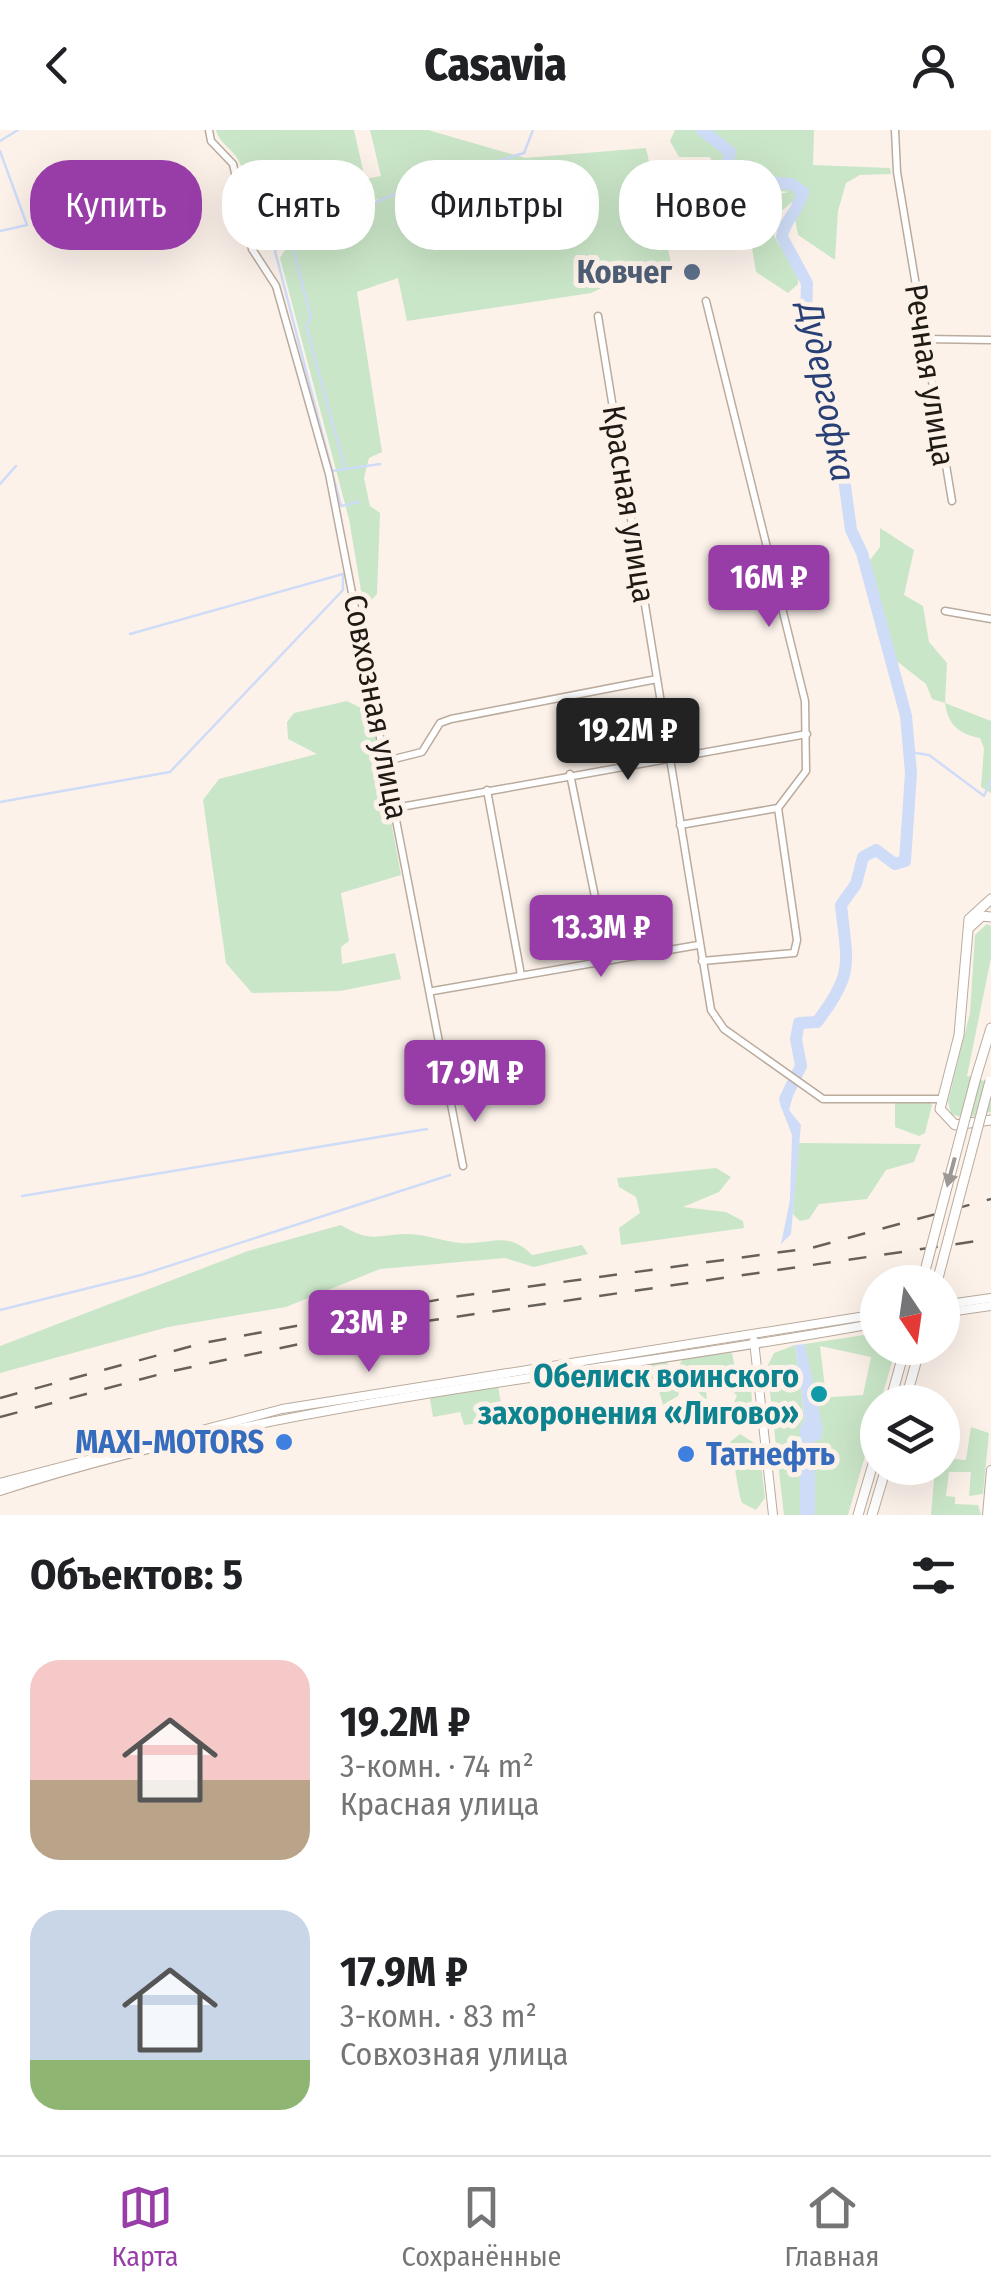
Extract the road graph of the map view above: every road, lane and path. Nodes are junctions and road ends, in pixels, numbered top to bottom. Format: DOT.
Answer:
graph roads {
  1 [pos="210,130"];
  2 [pos="895,130"];
  3 [pos="706,301"];
  4 [pos="598,316"];
  5 [pos="924,339"];
  6 [pos="991,340"];
  7 [pos="952,501"];
  8 [pos="945,611"];
  9 [pos="991,619"];
  10 [pos="657,679"];
  11 [pos="806,734"];
  12 [pos="670,758"];
  13 [pos="386,762"];
  14 [pos="570,774"];
  15 [pos="488,790"];
  16 [pos="394,808"];
  17 [pos="778,808"];
  18 [pos="680,825"];
  19 [pos="991,899"];
  20 [pos="991,917"];
  21 [pos="967,930"];
  22 [pos="698,945"];
  23 [pos="608,960"];
  24 [pos="701,962"];
  25 [pos="521,975"];
  26 [pos="433,992"];
  27 [pos="991,1028"];
  28 [pos="991,1080"];
  29 [pos="940,1099"];
  30 [pos="991,1120"];
  31 [pos="464,1166"];
  32 [pos="926,1265"];
  33 [pos="942,1265"];
  34 [pos="991,1298"];
  35 [pos="960,1302"];
  36 [pos="991,1306"];
  37 [pos="960,1310"];
  38 [pos="860,1318"];
  39 [pos="860,1325"];
  40 [pos="814,1330"];
  41 [pos="754,1340"];
  42 [pos="991,1470"];
  43 [pos="0,1483"];
  44 [pos="867,1485"];
  45 [pos="881,1485"];
  46 [pos="0,1491"];
  47 [pos="773,1515"];
  48 [pos="858,1515"];
  49 [pos="872,1515"];
  50 [pos="987,1515"];
  1 -- 13 [label="street, Совхозная улица"];
  2 -- 5 [label="street, Речная улица"];
  3 -- 11 [label="street"];
  4 -- 10 [label="street, Красная улица"];
  5 -- 6 [label="street"];
  5 -- 7 [label="street, Речная улица"];
  8 -- 9 [label="street"];
  10 -- 12 [label="street, Красная улица"];
  10 -- 13 [label="street"];
  11 -- 12 [label="street"];
  11 -- 17 [label="street"];
  12 -- 14 [label="street"];
  12 -- 18 [label="street, Красная улица"];
  13 -- 16 [label="street, Совхозная улица"];
  14 -- 15 [label="street"];
  14 -- 23 [label="street"];
  15 -- 16 [label="street"];
  15 -- 25 [label="street"];
  16 -- 26 [label="street, Совхозная улица"];
  17 -- 18 [label="street"];
  17 -- 24 [label="street"];
  18 -- 22 [label="street, Красная улица"];
  19 -- 21 [label="main road"];
  20 -- 21 [label="main road"];
  21 -- 29 [label="main road"];
  22 -- 23 [label="street"];
  22 -- 24 [label="street, Красная улица"];
  23 -- 25 [label="street"];
  24 -- 29 [label="street, Красная улица"];
  25 -- 26 [label="street"];
  26 -- 31 [label="street, Совхозная улица"];
  27 -- 32 [label="main road, one-way, bridge"];
  28 -- 33 [label="main road, bridge"];
  29 -- 30 [label="main road"];
  34 -- 35 [label="main road"];
  36 -- 37 [label="main road"];
  38 -- 40 [label="main road"];
  39 -- 40 [label="main road"];
  40 -- 41 [label="main road"];
  41 -- 43 [label="main road"];
  41 -- 46 [label="main road"];
  41 -- 47 [label="main road"];
  42 -- 50 [label="main road"];
  44 -- 48 [label="main road"];
  45 -- 49 [label="main road"];
}
